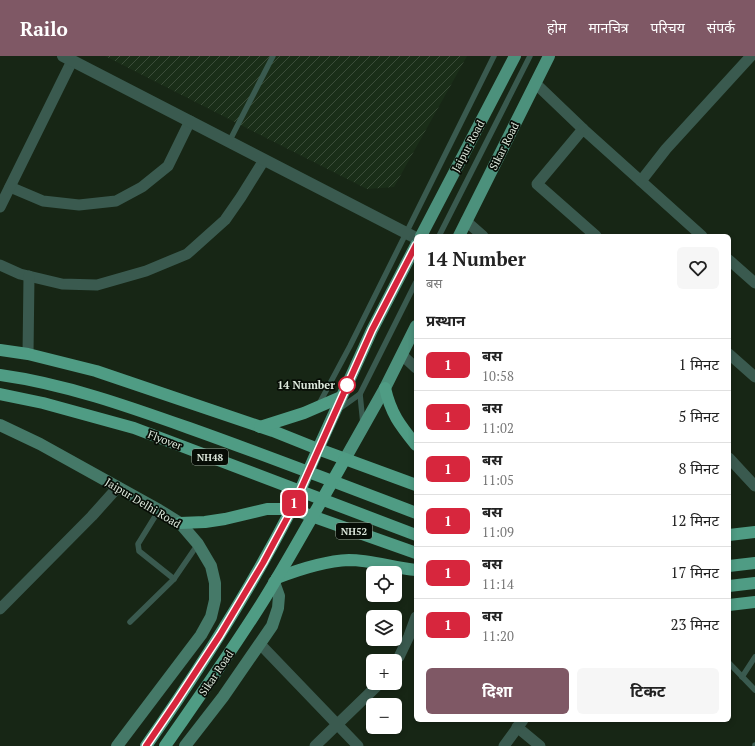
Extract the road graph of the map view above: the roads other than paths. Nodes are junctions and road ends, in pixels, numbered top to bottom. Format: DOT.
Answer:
graph roads {
  1 [pos="273,56"];
  2 [pos="494,56"];
  3 [pos="515,56"];
  4 [pos="530,56"];
  5 [pos="549,56"];
  6 [pos="751,56"];
  7 [pos="67,58"];
  8 [pos="535,83"];
  9 [pos="190,121"];
  10 [pos="583,129"];
  11 [pos="229,142"];
  12 [pos="264,160"];
  13 [pos="641,181"];
  14 [pos="10,187"];
  15 [pos="0,207"];
  16 [pos="466,221"];
  17 [pos="422,234"];
  18 [pos="440,234"];
  19 [pos="460,234"];
  20 [pos="481,234"];
  21 [pos="594,234"];
  22 [pos="700,234"];
  23 [pos="411,236"];
  24 [pos="414,249"];
  25 [pos="731,262"];
  26 [pos="0,265"];
  27 [pos="29,276"];
  28 [pos="755,283"];
  29 [pos="414,286"];
  30 [pos="414,330"];
  31 [pos="0,350"];
  32 [pos="28,354"];
  33 [pos="402,355"];
  34 [pos="731,356"];
  35 [pos="414,366"];
  36 [pos="0,375"];
  37 [pos="755,377"];
  38 [pos="385,388"];
  39 [pos="0,394"];
  40 [pos="360,394"];
  41 [pos="341,397"];
  42 [pos="317,408"];
  43 [pos="335,413"];
  44 [pos="0,425"];
  45 [pos="260,427"];
  46 [pos="363,427"];
  47 [pos="414,442"];
  48 [pos="318,449"];
  49 [pos="345,459"];
  50 [pos="731,460"];
  51 [pos="414,484"];
  52 [pos="755,486"];
  53 [pos="118,487"];
  54 [pos="292,509"];
  55 [pos="159,510"];
  56 [pos="414,512"];
  57 [pos="314,516"];
  58 [pos="180,523"];
  59 [pos="755,532"];
  60 [pos="414,534"];
  61 [pos="731,535"];
  62 [pos="198,544"];
  63 [pos="414,552"];
  64 [pos="755,563"];
  65 [pos="731,566"];
  66 [pos="414,570"];
  67 [pos="174,578"];
  68 [pos="276,580"];
  69 [pos="755,583"];
  70 [pos="731,586"];
  71 [pos="755,602"];
  72 [pos="731,605"];
  73 [pos="0,609"];
  74 [pos="130,622"];
  75 [pos="414,622"];
  76 [pos="260,644"];
  77 [pos="400,654"];
  78 [pos="755,657"];
  79 [pos="731,666"];
  80 [pos="742,677"];
  81 [pos="373,690"];
  82 [pos="755,690"];
  83 [pos="337,724"];
  84 [pos="520,724"];
  85 [pos="117,746"];
  86 [pos="146,746"];
  87 [pos="165,746"];
  88 [pos="185,746"];
  89 [pos="316,746"];
  90 [pos="358,746"];
  91 [pos="504,746"];
  92 [pos="540,746"];
  1 -- 11 [label="lane"];
  2 -- 23 [label="lane"];
  3 -- 17 [label="main road, Jaipur Road"];
  4 -- 18 [label="lane"];
  5 -- 8 [label="main road, Sikar Road"];
  6 -- 13 [label="street"];
  7 -- 9 [label="street"];
  7 -- 14 [label="street"];
  8 -- 10 [label="street"];
  8 -- 16 [label="main road, Sikar Road"];
  9 -- 11 [label="street"];
  9 -- 14 [label="street"];
  10 -- 13 [label="street"];
  10 -- 21 [label="street"];
  11 -- 12 [label="street"];
  12 -- 23 [label="street"];
  12 -- 27 [label="street"];
  13 -- 22 [label="street"];
  14 -- 15 [label="street"];
  16 -- 19 [label="main road, Sikar Road"];
  16 -- 20 [label="street"];
  23 -- 42 [label="lane"];
  24 -- 41 [label="main road"];
  25 -- 28 [label="street"];
  26 -- 27 [label="street"];
  27 -- 32 [label="street"];
  29 -- 40 [label="lane"];
  30 -- 33 [label="main road"];
  31 -- 32 [label="highway"];
  32 -- 45 [label="highway"];
  33 -- 35 [label="street"];
  33 -- 38 [label="main road"];
  34 -- 37 [label="street"];
  36 -- 56 [label="highway, Flyover / NH48"];
  38 -- 46 [label="main road"];
  38 -- 47 [label="highway"];
  39 -- 60 [label="highway, Flyover / NH48"];
  40 -- 43 [label="lane"];
  40 -- 46 [label="lane"];
  41 -- 42 [label="highway"];
  41 -- 43 [label="main road"];
  42 -- 45 [label="highway"];
  43 -- 48 [label="main road"];
  44 -- 53 [label="main road, Jaipur Delhi Road"];
  45 -- 48 [label="highway"];
  46 -- 49 [label="main road"];
  48 -- 49 [label="highway"];
  48 -- 54 [label="highway"];
  49 -- 51 [label="highway"];
  49 -- 57 [label="highway, Sikar Road"];
  50 -- 52 [label="street"];
  53 -- 55 [label="main road, Jaipur Delhi Road"];
  53 -- 73 [label="street"];
  54 -- 57 [label="highway, NH52"];
  54 -- 58 [label="highway"];
  54 -- 86 [label="highway"];
  55 -- 58 [label="main road, Jaipur Delhi Road"];
  55 -- 67 [label="lane"];
  57 -- 63 [label="highway, NH52"];
  57 -- 68 [label="highway, Sikar Road"];
  58 -- 62 [label="main road, Jaipur Delhi Road"];
  59 -- 61 [label="highway"];
  62 -- 67 [label="lane"];
  62 -- 85 [label="main road, Jaipur Delhi Road"];
  64 -- 65 [label="highway"];
  66 -- 68 [label="highway"];
  67 -- 74 [label="lane"];
  68 -- 76 [label="main road"];
  68 -- 87 [label="highway, Sikar Road"];
  69 -- 70 [label="highway"];
  71 -- 72 [label="highway"];
  75 -- 77 [label="street"];
  76 -- 83 [label="street"];
  76 -- 88 [label="main road"];
  78 -- 80 [label="lane"];
  79 -- 80 [label="lane"];
  80 -- 82 [label="lane"];
  81 -- 83 [label="street"];
  83 -- 89 [label="street"];
  83 -- 90 [label="street"];
  84 -- 91 [label="street"];
  84 -- 92 [label="street"];
}
